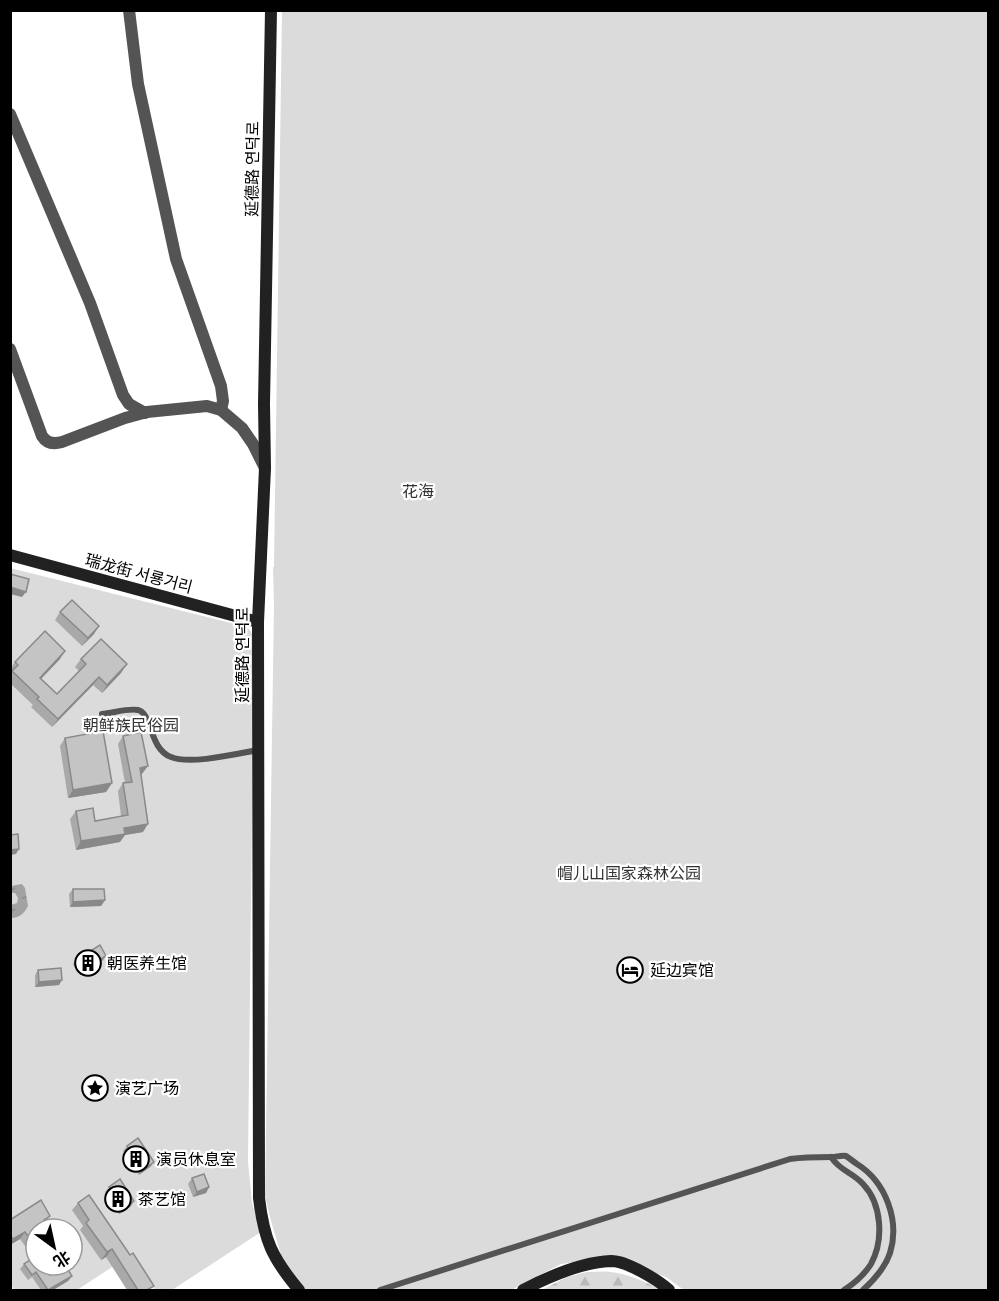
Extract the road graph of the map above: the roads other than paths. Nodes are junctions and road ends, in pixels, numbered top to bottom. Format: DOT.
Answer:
graph roads {
  1 [pos="129,10"];
  2 [pos="271,10"];
  3 [pos="10,114"];
  4 [pos="10,349"];
  5 [pos="221,410"];
  6 [pos="145,413"];
  7 [pos="264,468"];
  8 [pos="10,555"];
  9 [pos="258,622"];
  10 [pos="102,714"];
  11 [pos="258,750"];
  12 [pos="831,1157"];
  13 [pos="299,1290"];
  14 [pos="380,1290"];
  15 [pos="522,1290"];
  16 [pos="669,1290"];
  17 [pos="844,1290"];
  18 [pos="863,1290"];
  1 -- 5 [label="street"];
  2 -- 7 [label="main road, 延德路 연덕로"];
  3 -- 6 [label="street"];
  4 -- 6 [label="street"];
  5 -- 6 [label="street"];
  5 -- 7 [label="street"];
  7 -- 9 [label="main road, 延德路 연덕로"];
  8 -- 9 [label="main road, 瑞龙街 서룡거리"];
  9 -- 11 [label="main road, 延德路 연덕로"];
  10 -- 11 [label="lane"];
  11 -- 13 [label="main road, 延德路 연덕로"];
  12 -- 14 [label="lane"];
  12 -- 17 [label="lane"];
  12 -- 18 [label="lane"];
  15 -- 16 [label="main road"];
}
